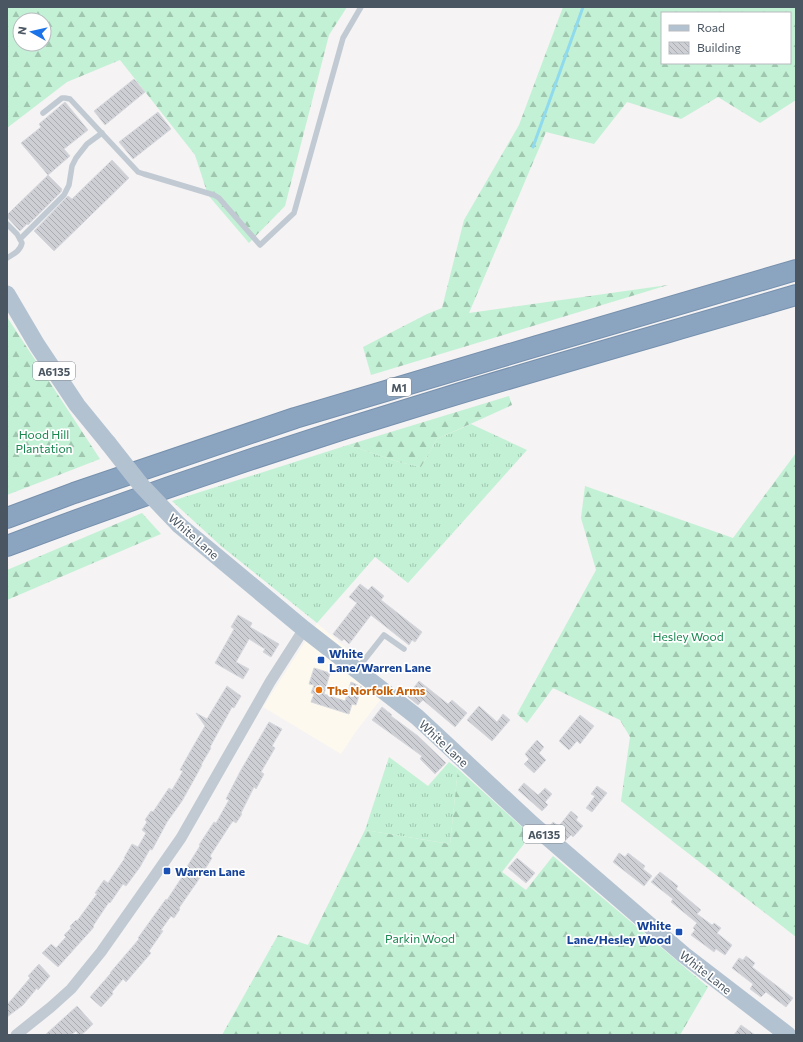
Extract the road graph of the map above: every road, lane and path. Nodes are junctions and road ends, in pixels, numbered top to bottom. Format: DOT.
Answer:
graph roads {
  1 [pos="361,7"];
  2 [pos="43,113"];
  3 [pos="102,133"];
  4 [pos="7,224"];
  5 [pos="20,239"];
  6 [pos="7,258"];
  7 [pos="796,270"];
  8 [pos="7,294"];
  9 [pos="796,295"];
  10 [pos="7,518"];
  11 [pos="10,545"];
  12 [pos="304,629"];
  13 [pos="404,649"];
  14 [pos="357,670"];
  15 [pos="16,1035"];
  16 [pos="788,1035"];
  1 -- 3 [label="lane"];
  2 -- 3 [label="lane"];
  3 -- 5 [label="lane"];
  4 -- 5 [label="lane"];
  5 -- 6 [label="lane"];
  7 -- 10 [label="highway, M1"];
  8 -- 12 [label="main road, White Lane / A6135, bridge"];
  9 -- 11 [label="highway, M1"];
  12 -- 14 [label="main road, White Lane / A6135"];
  12 -- 15 [label="street"];
  13 -- 14 [label="lane"];
  14 -- 16 [label="main road, White Lane / A6135"];
}
